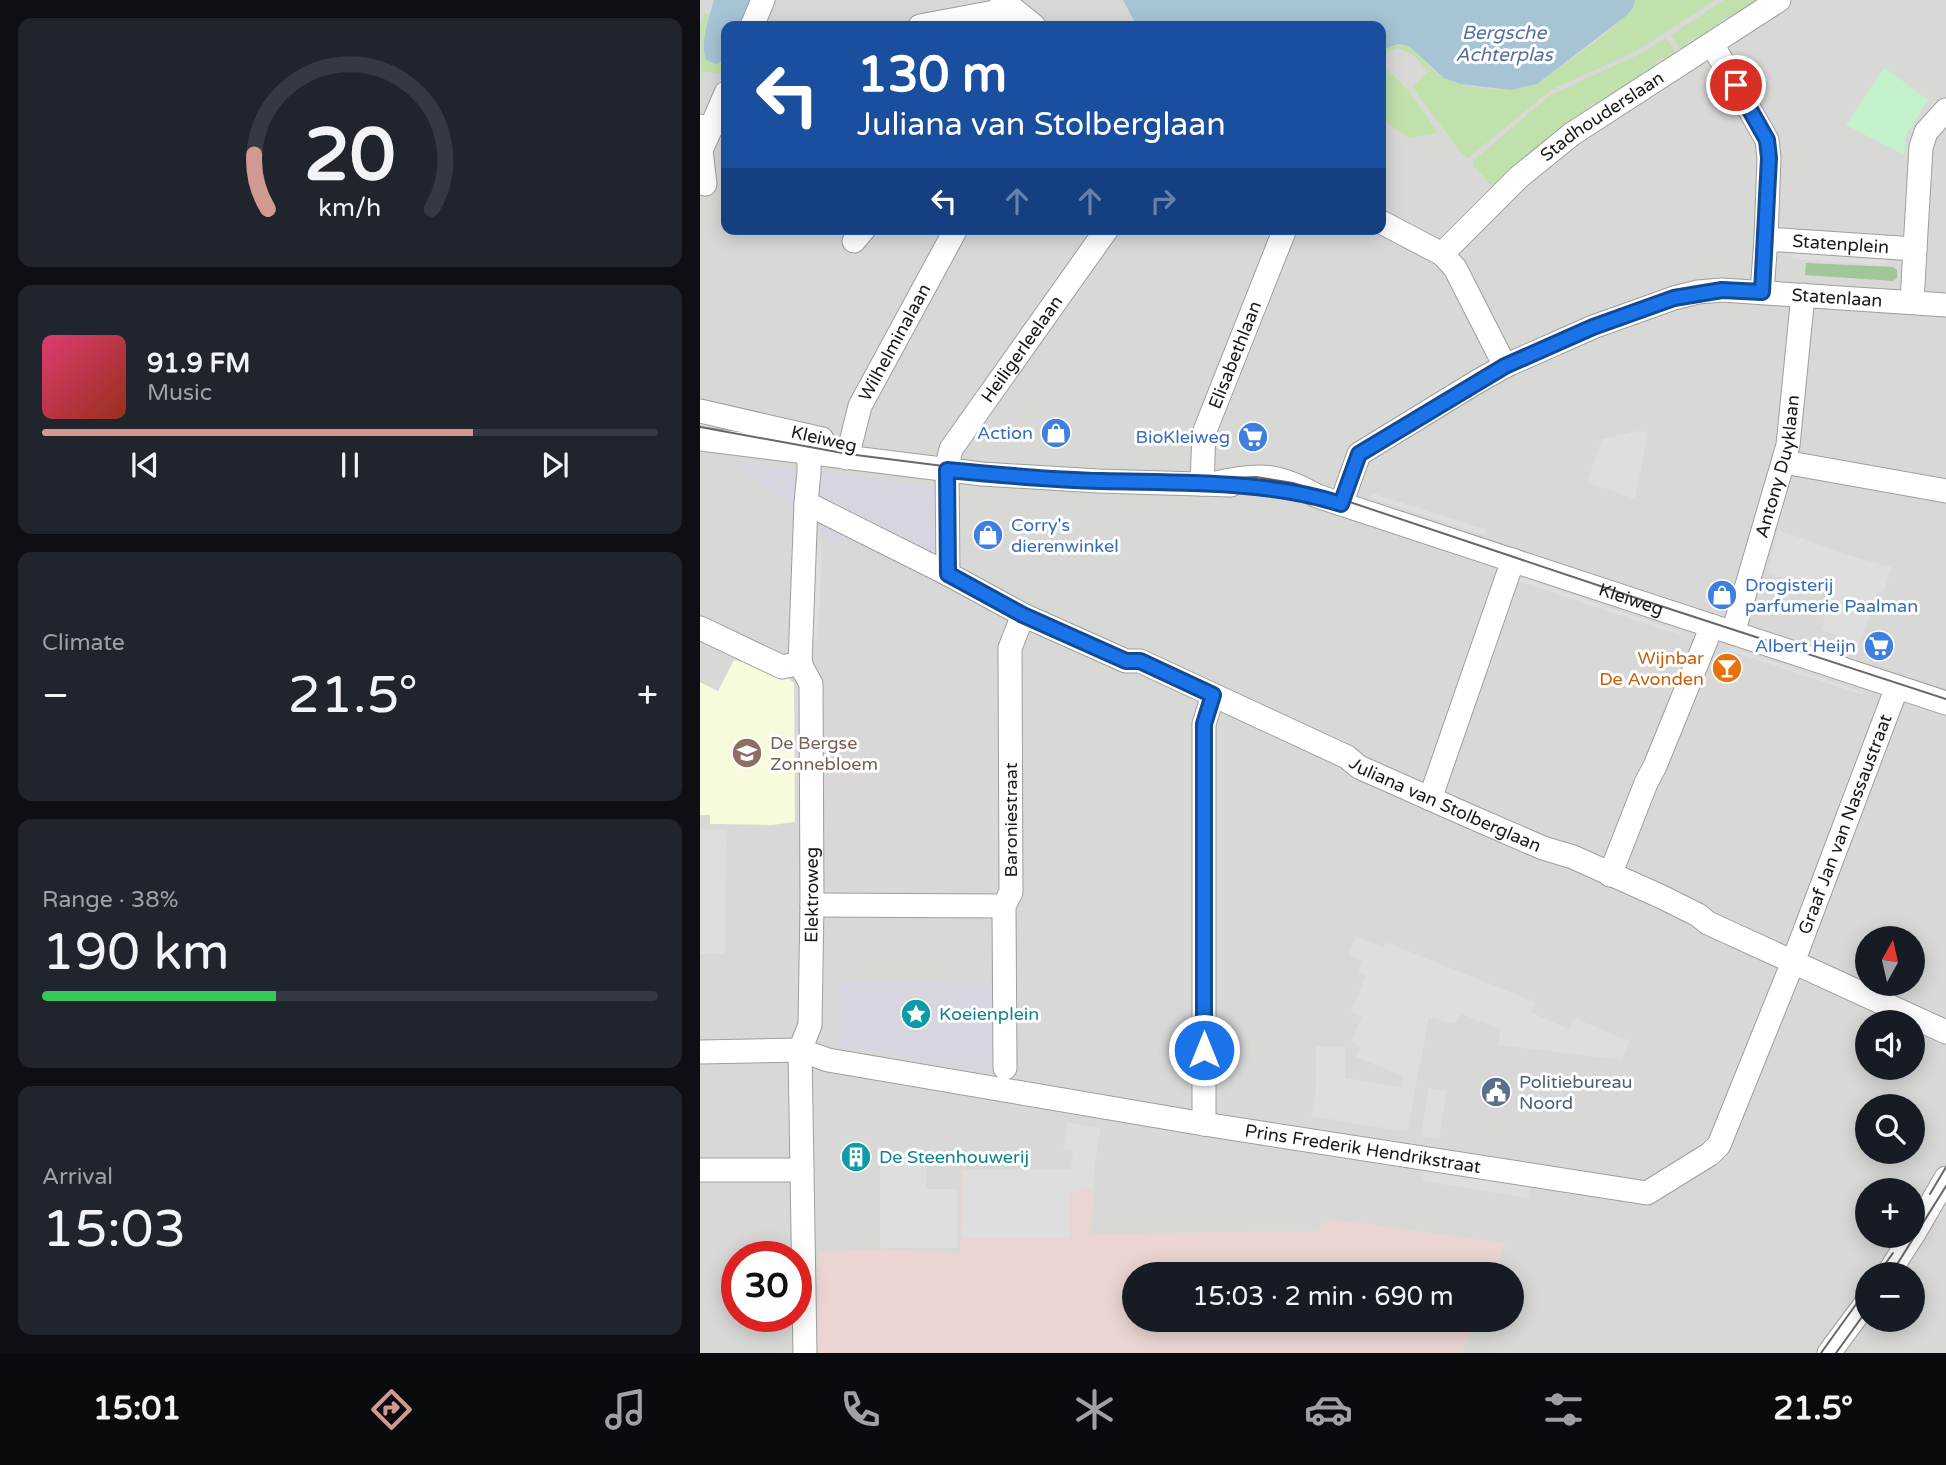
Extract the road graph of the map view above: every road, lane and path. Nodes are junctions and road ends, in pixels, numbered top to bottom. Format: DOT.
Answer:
graph roads {
  1 [pos="763,0"];
  2 [pos="1779,0"];
  3 [pos="1006,4"];
  4 [pos="754,21"];
  5 [pos="940,21"];
  6 [pos="1029,21"];
  7 [pos="1712,44"];
  8 [pos="721,101"];
  9 [pos="1946,110"];
  10 [pos="705,127"];
  11 [pos="705,184"];
  12 [pos="1386,225"];
  13 [pos="950,235"];
  14 [pos="1103,235"];
  15 [pos="1283,235"];
  16 [pos="1766,239"];
  17 [pos="1915,249"];
  18 [pos="1443,254"];
  19 [pos="1762,292"];
  20 [pos="1803,295"];
  21 [pos="1912,302"];
  22 [pos="1946,305"];
  23 [pos="1505,366"];
  24 [pos="700,411"];
  25 [pos="700,439"];
  26 [pos="808,444"];
  27 [pos="848,452"];
  28 [pos="1784,462"];
  29 [pos="947,470"];
  30 [pos="1209,483"];
  31 [pos="1946,491"];
  32 [pos="806,503"];
  33 [pos="1341,504"];
  34 [pos="1514,560"];
  35 [pos="948,574"];
  36 [pos="1023,615"];
  37 [pos="700,628"];
  38 [pos="1723,629"];
  39 [pos="801,663"];
  40 [pos="1897,687"];
  41 [pos="1213,695"];
  42 [pos="1946,703"];
  43 [pos="1430,799"];
  44 [pos="1610,875"];
  45 [pos="812,905"];
  46 [pos="1004,906"];
  47 [pos="1793,962"];
  48 [pos="1946,1032"];
  49 [pos="800,1050"];
  50 [pos="700,1052"];
  51 [pos="1005,1068"];
  52 [pos="1204,1124"];
  53 [pos="700,1170"];
  54 [pos="802,1170"];
  55 [pos="1946,1178"];
  56 [pos="1925,1213"];
  57 [pos="1855,1318"];
  58 [pos="805,1353"];
  59 [pos="1829,1353"];
  1 -- 4 [label="street"];
  2 -- 7 [label="street, Stadhouderslaan"];
  3 -- 5 [label="street"];
  3 -- 6 [label="street"];
  7 -- 16 [label="street"];
  7 -- 18 [label="street, Stadhouderslaan"];
  8 -- 10 [label="street"];
  9 -- 17 [label="street"];
  10 -- 11 [label="street"];
  12 -- 18 [label="street"];
  13 -- 27 [label="street, Wilhelminalaan"];
  14 -- 29 [label="street, Heiligerleelaan"];
  15 -- 30 [label="street, Elisabethlaan"];
  16 -- 17 [label="street, Statenplein"];
  16 -- 19 [label="street, Statenplein"];
  17 -- 21 [label="street"];
  18 -- 23 [label="street"];
  19 -- 20 [label="street, Statenlaan"];
  19 -- 23 [label="street, Statenlaan"];
  20 -- 21 [label="street, Statenlaan"];
  20 -- 28 [label="street, Antony Duyklaan"];
  21 -- 22 [label="street, Statenlaan"];
  23 -- 33 [label="street, Statenlaan"];
  24 -- 26 [label="street, Kleiweg"];
  25 -- 26 [label="street, Kleiweg"];
  26 -- 27 [label="street, Kleiweg"];
  26 -- 32 [label="street, Elektroweg"];
  27 -- 29 [label="street, Kleiweg"];
  28 -- 31 [label="street"];
  28 -- 38 [label="street, Antony Duyklaan"];
  29 -- 30 [label="street, Kleiweg"];
  29 -- 35 [label="street"];
  30 -- 33 [label="street, Kleiweg"];
  32 -- 35 [label="street, Juliana van Stolberglaan"];
  32 -- 39 [label="street, Elektroweg"];
  33 -- 34 [label="street, Kleiweg"];
  34 -- 38 [label="street, Kleiweg"];
  34 -- 43 [label="street"];
  35 -- 36 [label="street, Juliana van Stolberglaan"];
  36 -- 41 [label="street, Juliana van Stolberglaan"];
  36 -- 46 [label="street, Baroniestraat"];
  37 -- 39 [label="street"];
  38 -- 40 [label="street, Kleiweg"];
  38 -- 44 [label="street, Antony Duyklaan"];
  39 -- 45 [label="street, Elektroweg"];
  40 -- 42 [label="street, Kleiweg"];
  40 -- 47 [label="street, Graaf Jan van Nassaustraat"];
  41 -- 43 [label="street, Juliana van Stolberglaan"];
  41 -- 52 [label="street"];
  43 -- 44 [label="street, Juliana van Stolberglaan"];
  44 -- 47 [label="street, Juliana van Stolberglaan"];
  45 -- 46 [label="street"];
  45 -- 49 [label="street, Elektroweg"];
  46 -- 51 [label="street, Baroniestraat"];
  47 -- 48 [label="street, Juliana van Stolberglaan"];
  47 -- 52 [label="street, Prins Frederik Hendrikstraat"];
  49 -- 50 [label="street, Prins Frederik Hendrikstraat"];
  49 -- 52 [label="street, Prins Frederik Hendrikstraat"];
  49 -- 54 [label="street, Elektroweg"];
  53 -- 54 [label="street"];
  54 -- 58 [label="street, Elektroweg"];
  55 -- 56 [label="street"];
  57 -- 59 [label="street"];
}
